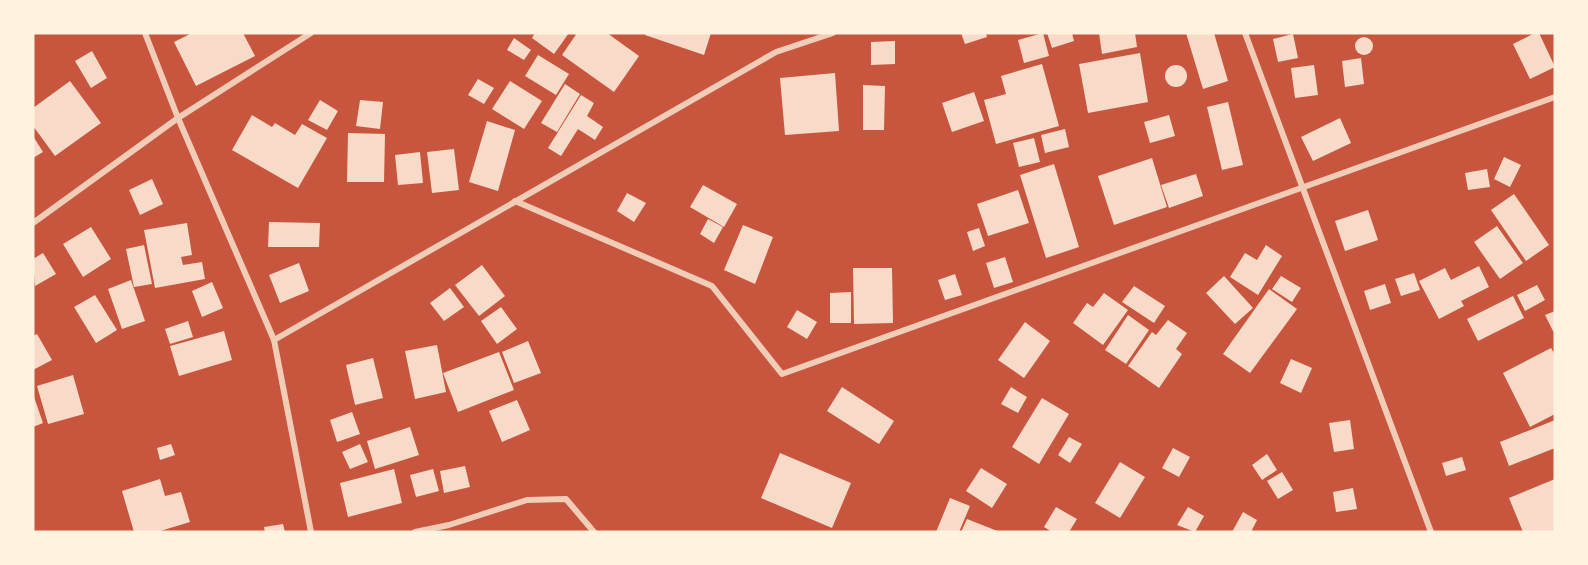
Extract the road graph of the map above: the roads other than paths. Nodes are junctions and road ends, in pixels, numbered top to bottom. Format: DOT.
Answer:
graph roads {
  1 [pos="145,33"];
  2 [pos="311,33"];
  3 [pos="833,33"];
  4 [pos="1245,33"];
  5 [pos="1555,97"];
  6 [pos="178,118"];
  7 [pos="1302,188"];
  8 [pos="515,201"];
  9 [pos="33,223"];
  10 [pos="274,340"];
  11 [pos="311,532"];
  12 [pos="415,532"];
  13 [pos="594,532"];
  14 [pos="1431,532"];
  1 -- 6 [label="street"];
  2 -- 6 [label="street"];
  3 -- 8 [label="street"];
  4 -- 7 [label="street"];
  5 -- 7 [label="street"];
  6 -- 9 [label="street"];
  6 -- 10 [label="street"];
  7 -- 8 [label="street"];
  7 -- 14 [label="street"];
  8 -- 10 [label="street"];
  10 -- 11 [label="street"];
  12 -- 13 [label="street"];
}
